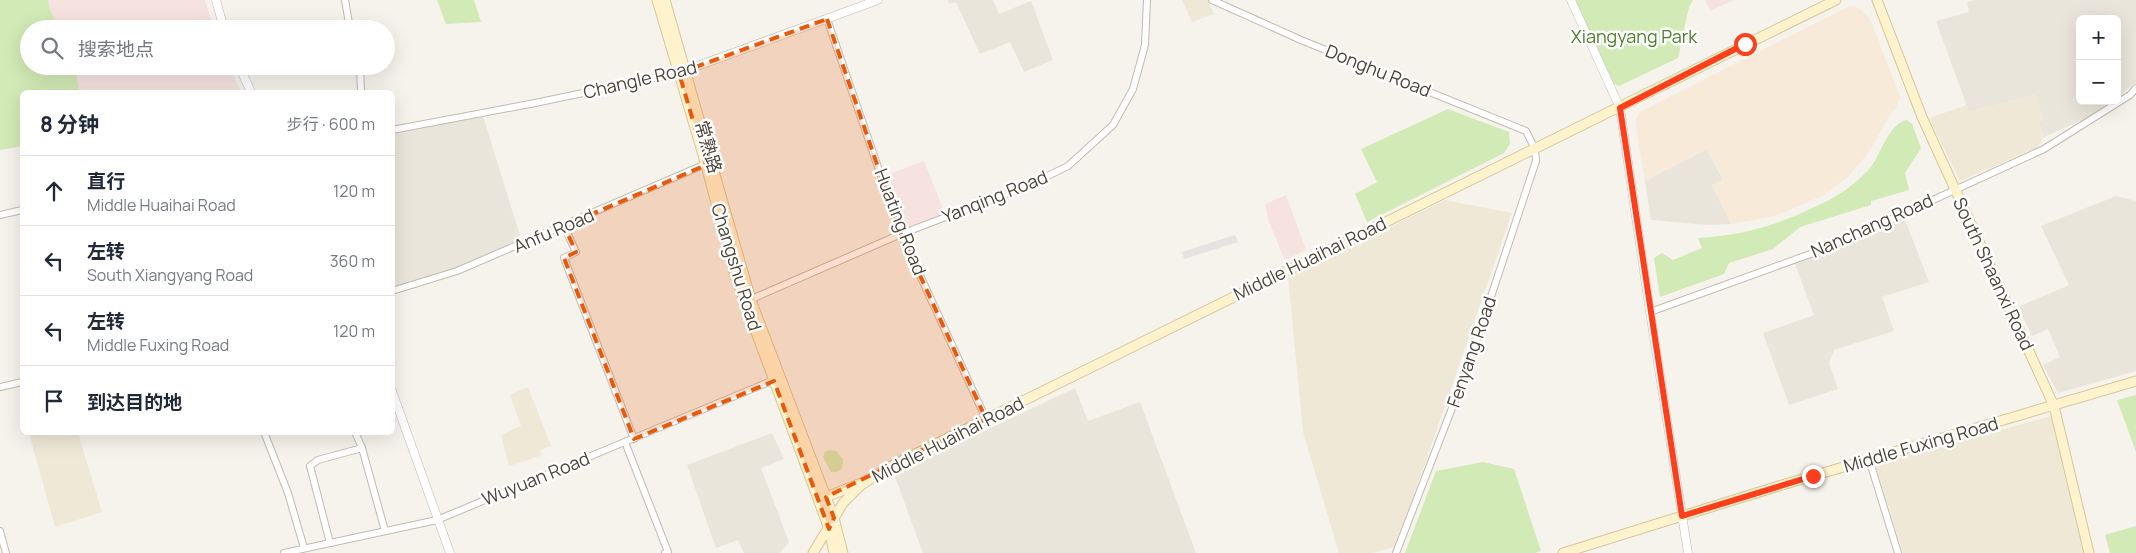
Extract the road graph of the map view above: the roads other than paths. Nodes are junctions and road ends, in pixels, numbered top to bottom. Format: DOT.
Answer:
graph roads {
  1 [pos="216,0"];
  2 [pos="345,0"];
  3 [pos="657,0"];
  4 [pos="665,0"];
  5 [pos="878,0"];
  6 [pos="1147,0"];
  7 [pos="1212,0"];
  8 [pos="1571,0"];
  9 [pos="1836,0"];
  10 [pos="1877,0"];
  11 [pos="827,19"];
  12 [pos="222,20"];
  13 [pos="348,20"];
  14 [pos="683,72"];
  15 [pos="243,75"];
  16 [pos="361,75"];
  17 [pos="2136,88"];
  18 [pos="250,90"];
  19 [pos="362,90"];
  20 [pos="1620,108"];
  21 [pos="395,129"];
  22 [pos="1535,148"];
  23 [pos="709,163"];
  24 [pos="1954,189"];
  25 [pos="20,210"];
  26 [pos="0,215"];
  27 [pos="564,226"];
  28 [pos="901,234"];
  29 [pos="395,290"];
  30 [pos="747,301"];
  31 [pos="1650,312"];
  32 [pos="777,379"];
  33 [pos="2136,381"];
  34 [pos="20,382"];
  35 [pos="0,387"];
  36 [pos="395,400"];
  37 [pos="2054,406"];
  38 [pos="986,419"];
  39 [pos="265,435"];
  40 [pos="356,435"];
  41 [pos="634,439"];
  42 [pos="625,442"];
  43 [pos="362,448"];
  44 [pos="1869,459"];
  45 [pos="873,478"];
  46 [pos="826,497"];
  47 [pos="1682,516"];
  48 [pos="834,518"];
  49 [pos="437,520"];
  50 [pos="828,529"];
  51 [pos="0,531"];
  52 [pos="385,531"];
  53 [pos="330,543"];
  54 [pos="304,548"];
  55 [pos="6,553"];
  56 [pos="284,553"];
  57 [pos="450,553"];
  58 [pos="665,553"];
  59 [pos="812,553"];
  60 [pos="834,553"];
  61 [pos="843,553"];
  62 [pos="1396,553"];
  63 [pos="1563,553"];
  64 [pos="1688,553"];
  65 [pos="1898,553"];
  66 [pos="2090,553"];
  1 -- 12 [label="street"];
  2 -- 13 [label="street"];
  3 -- 14 [label="main road, Changshu Road"];
  4 -- 14 [label="main road"];
  5 -- 11 [label="street, Changle Road"];
  6 -- 28 [label="street, Yanqing Road"];
  7 -- 22 [label="street, Donghu Road"];
  8 -- 20 [label="street"];
  9 -- 20 [label="main road, Middle Huaihai Road"];
  10 -- 24 [label="main road, South Shaanxi Road"];
  11 -- 14 [label="street, Changle Road"];
  11 -- 28 [label="street, Huating Road"];
  14 -- 21 [label="street, Changle Road"];
  14 -- 23 [label="main road, Changshu Road"];
  15 -- 18 [label="street"];
  16 -- 19 [label="street"];
  17 -- 24 [label="street, Nanchang Road"];
  20 -- 22 [label="main road, Middle Huaihai Road"];
  20 -- 31 [label="street"];
  22 -- 38 [label="main road, Middle Huaihai Road"];
  22 -- 62 [label="street, Fenyang Road"];
  23 -- 27 [label="street, Anfu Road"];
  23 -- 30 [label="main road, Changshu Road"];
  24 -- 31 [label="street, Nanchang Road"];
  24 -- 37 [label="main road, South Shaanxi Road"];
  25 -- 26 [label="street"];
  27 -- 29 [label="street, Anfu Road"];
  27 -- 41 [label="street"];
  28 -- 30 [label="street, Yanqing Road"];
  28 -- 38 [label="street, Huating Road"];
  30 -- 32 [label="main road, Changshu Road"];
  31 -- 47 [label="street"];
  32 -- 41 [label="street, Wuyuan Road"];
  32 -- 46 [label="main road"];
  32 -- 50 [label="main road, Changshu Road"];
  33 -- 37 [label="main road, Middle Fuxing Road"];
  34 -- 35 [label="street"];
  36 -- 49 [label="street"];
  37 -- 44 [label="main road, Middle Fuxing Road"];
  37 -- 66 [label="main road, South Shaanxi Road"];
  38 -- 45 [label="main road, Middle Huaihai Road"];
  39 -- 54 [label="street"];
  40 -- 43 [label="street"];
  41 -- 42 [label="street, Wuyuan Road"];
  42 -- 49 [label="street, Wuyuan Road"];
  42 -- 58 [label="street"];
  43 -- 52 [label="street"];
  43 -- 53 [label="street"];
  44 -- 47 [label="main road, Middle Fuxing Road"];
  44 -- 65 [label="street"];
  45 -- 46 [label="main road"];
  45 -- 48 [label="main road, Middle Huaihai Road"];
  46 -- 48 [label="main road"];
  47 -- 63 [label="main road, Middle Fuxing Road"];
  47 -- 64 [label="street"];
  48 -- 50 [label="main road, Middle Huaihai Road"];
  48 -- 61 [label="main road"];
  49 -- 52 [label="street, Wuyuan Road"];
  49 -- 57 [label="street"];
  50 -- 59 [label="main road, Middle Huaihai Road"];
  50 -- 60 [label="main road, Changshu Road"];
  51 -- 55 [label="street"];
  52 -- 53 [label="street, Wuyuan Road"];
  53 -- 54 [label="street, Wuyuan Road"];
  54 -- 56 [label="street, Wuyuan Road"];
}
